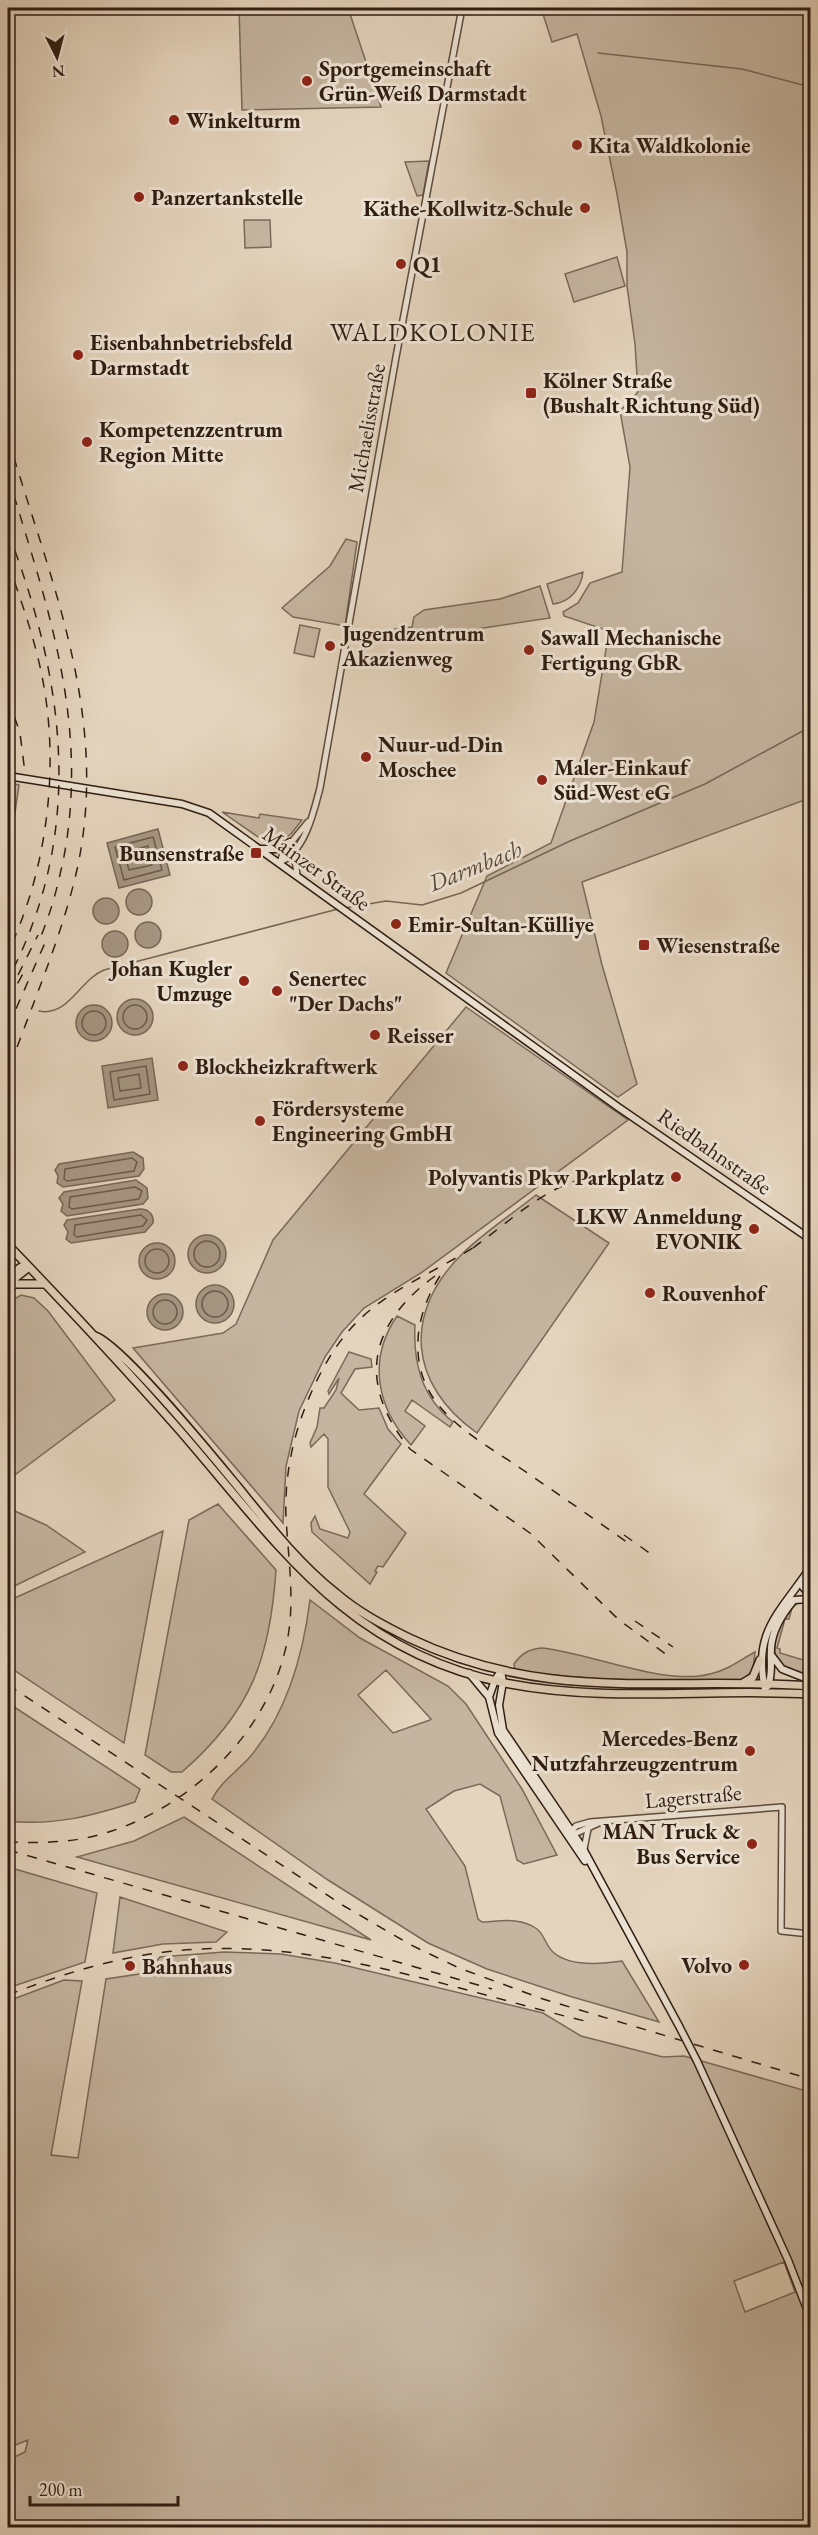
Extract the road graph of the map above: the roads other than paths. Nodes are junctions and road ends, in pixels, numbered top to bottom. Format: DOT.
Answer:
graph roads {
  1 [pos="462,8"];
  2 [pos="8,776"];
  3 [pos="311,819"];
  4 [pos="290,842"];
  5 [pos="261,849"];
  6 [pos="295,850"];
  7 [pos="280,862"];
  8 [pos="297,874"];
  9 [pos="628,1113"];
  10 [pos="810,1239"];
  11 [pos="8,1245"];
  12 [pos="8,1251"];
  13 [pos="27,1265"];
  14 [pos="8,1274"];
  15 [pos="8,1283"];
  16 [pos="44,1284"];
  17 [pos="95,1336"];
  18 [pos="810,1568"];
  19 [pos="804,1577"];
  20 [pos="810,1597"];
  21 [pos="771,1650"];
  22 [pos="760,1660"];
  23 [pos="501,1671"];
  24 [pos="468,1673"];
  25 [pos="495,1680"];
  26 [pos="810,1680"];
  27 [pos="503,1682"];
  28 [pos="743,1684"];
  29 [pos="766,1684"];
  30 [pos="810,1686"];
  31 [pos="766,1693"];
  32 [pos="810,1694"];
  33 [pos="489,1697"];
  34 [pos="560,1812"];
  35 [pos="589,1825"];
  36 [pos="571,1834"];
  37 [pos="583,1850"];
  38 [pos="596,1876"];
  39 [pos="810,1934"];
  40 [pos="810,2317"];
  1 -- 3 [label="street, Michaelisstraße"];
  2 -- 5 [label="main road, Mainzer Straße"];
  3 -- 4 [label="street, Michaelisstraße"];
  3 -- 6 [label="street, Michaelisstraße"];
  4 -- 5 [label="main road"];
  4 -- 7 [label="street, Michaelisstraße"];
  5 -- 7 [label="main road, Mainzer Straße"];
  6 -- 7 [label="street, Michaelisstraße"];
  6 -- 8 [label="street"];
  7 -- 8 [label="main road, Mainzer Straße"];
  8 -- 9 [label="main road, Mainzer Straße"];
  9 -- 10 [label="main road, Riedbahnstraße"];
  11 -- 13 [label="main road"];
  12 -- 14 [label="main road"];
  13 -- 14 [label="main road"];
  13 -- 15 [label="main road"];
  13 -- 16 [label="main road"];
  15 -- 16 [label="main road"];
  16 -- 17 [label="main road"];
  17 -- 23 [label="main road"];
  17 -- 24 [label="main road"];
  18 -- 19 [label="main road"];
  19 -- 20 [label="main road"];
  19 -- 22 [label="main road"];
  20 -- 21 [label="main road"];
  21 -- 26 [label="main road"];
  21 -- 29 [label="main road"];
  22 -- 28 [label="main road"];
  22 -- 29 [label="main road"];
  23 -- 25 [label="main road"];
  23 -- 27 [label="main road"];
  23 -- 28 [label="main road"];
  24 -- 25 [label="main road"];
  24 -- 33 [label="main road"];
  25 -- 27 [label="main road"];
  25 -- 33 [label="main road"];
  27 -- 31 [label="main road"];
  27 -- 34 [label="main road"];
  28 -- 29 [label="main road"];
  29 -- 30 [label="main road"];
  29 -- 31 [label="main road"];
  31 -- 32 [label="main road"];
  33 -- 36 [label="main road"];
  34 -- 35 [label="street"];
  34 -- 36 [label="main road"];
  35 -- 36 [label="street, Lagerstraße"];
  35 -- 37 [label="street"];
  35 -- 39 [label="street, Lagerstraße"];
  36 -- 37 [label="main road"];
  36 -- 38 [label="main road"];
  37 -- 38 [label="main road"];
  38 -- 40 [label="main road, bridge"];
}
